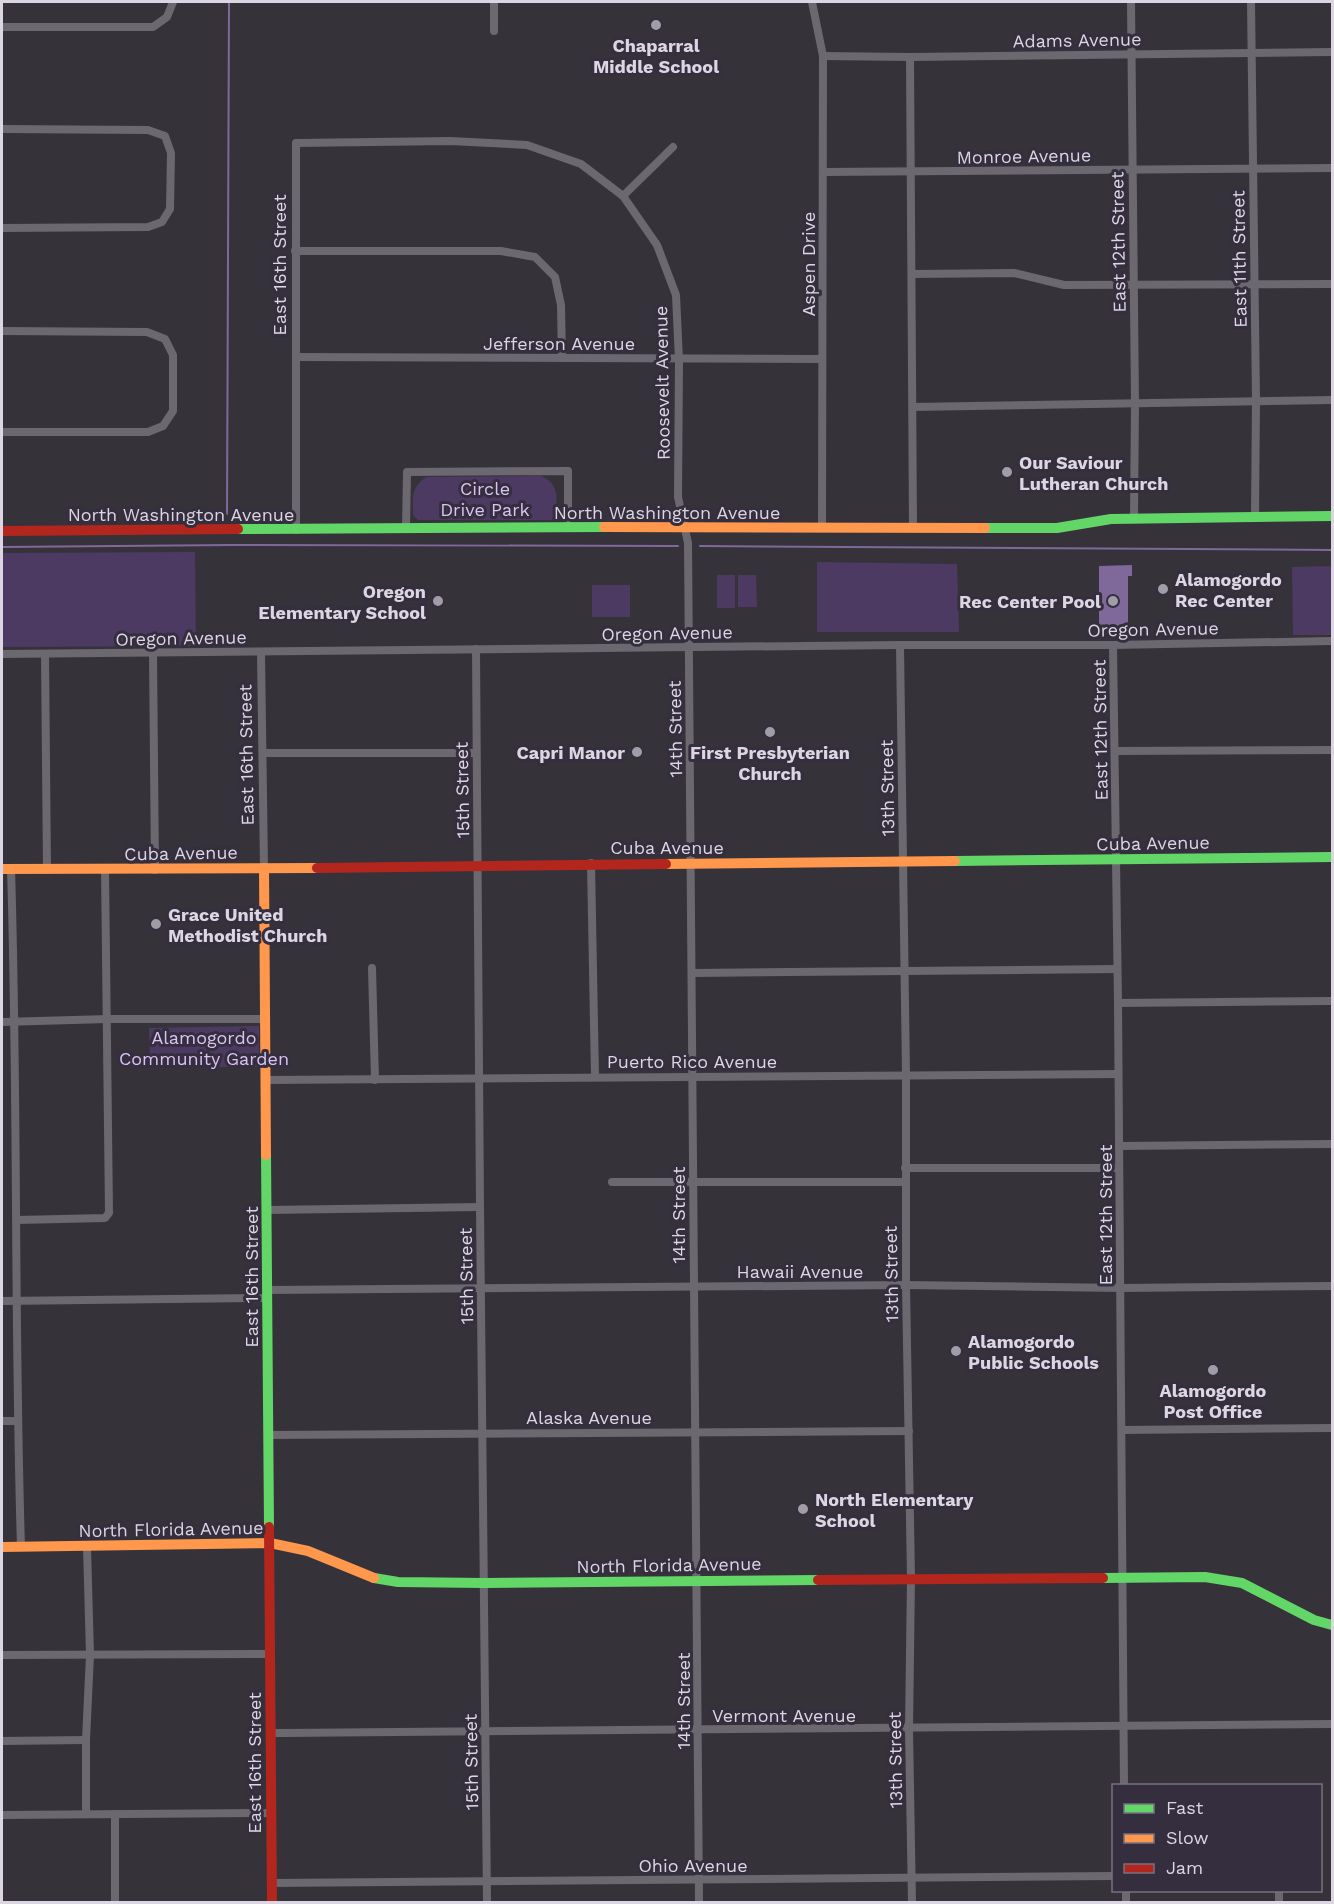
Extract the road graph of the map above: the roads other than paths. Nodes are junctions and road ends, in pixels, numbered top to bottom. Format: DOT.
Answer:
graph roads {
  1 [pos="173,2"];
  2 [pos="494,2"];
  3 [pos="812,2"];
  4 [pos="1131,2"];
  5 [pos="1251,2"];
  6 [pos="2,27"];
  7 [pos="494,31"];
  8 [pos="1251,52"];
  9 [pos="1332,52"];
  10 [pos="1131,54"];
  11 [pos="823,56"];
  12 [pos="910,57"];
  13 [pos="2,129"];
  14 [pos="296,143"];
  15 [pos="673,147"];
  16 [pos="1332,168"];
  17 [pos="1253,169"];
  18 [pos="1132,170"];
  19 [pos="824,172"];
  20 [pos="911,172"];
  21 [pos="623,196"];
  22 [pos="2,228"];
  23 [pos="295,251"];
  24 [pos="912,274"];
  25 [pos="1332,284"];
  26 [pos="1254,285"];
  27 [pos="1134,286"];
  28 [pos="2,331"];
  29 [pos="296,357"];
  30 [pos="562,358"];
  31 [pos="822,359"];
  32 [pos="679,360"];
  33 [pos="1256,400"];
  34 [pos="1332,400"];
  35 [pos="1135,403"];
  36 [pos="913,407"];
  37 [pos="2,432"];
  38 [pos="1332,516"];
  39 [pos="1255,517"];
  40 [pos="1134,518"];
  41 [pos="568,527"];
  42 [pos="686,528"];
  43 [pos="822,528"];
  44 [pos="913,528"];
  45 [pos="406,529"];
  46 [pos="296,530"];
  47 [pos="2,531"];
  48 [pos="1332,641"];
  49 [pos="900,645"];
  50 [pos="1113,645"];
  51 [pos="689,648"];
  52 [pos="476,649"];
  53 [pos="261,652"];
  54 [pos="153,653"];
  55 [pos="2,654"];
  56 [pos="45,655"];
  57 [pos="1332,750"];
  58 [pos="1115,751"];
  59 [pos="264,753"];
  60 [pos="476,753"];
  61 [pos="1332,857"];
  62 [pos="1116,860"];
  63 [pos="903,861"];
  64 [pos="691,863"];
  65 [pos="591,864"];
  66 [pos="478,865"];
  67 [pos="264,868"];
  68 [pos="6,869"];
  69 [pos="47,870"];
  70 [pos="105,870"];
  71 [pos="155,870"];
  72 [pos="372,968"];
  73 [pos="1117,969"];
  74 [pos="904,971"];
  75 [pos="692,973"];
  76 [pos="1332,1001"];
  77 [pos="1118,1002"];
  78 [pos="108,1019"];
  79 [pos="266,1019"];
  80 [pos="2,1022"];
  81 [pos="16,1022"];
  82 [pos="1118,1074"];
  83 [pos="906,1075"];
  84 [pos="595,1077"];
  85 [pos="693,1077"];
  86 [pos="480,1079"];
  87 [pos="267,1080"];
  88 [pos="375,1080"];
  89 [pos="1332,1144"];
  90 [pos="1119,1146"];
  91 [pos="905,1168"];
  92 [pos="1119,1168"];
  93 [pos="612,1182"];
  94 [pos="906,1182"];
  95 [pos="693,1183"];
  96 [pos="480,1207"];
  97 [pos="267,1210"];
  98 [pos="17,1220"];
  99 [pos="694,1286"];
  100 [pos="906,1286"];
  101 [pos="1332,1286"];
  102 [pos="482,1287"];
  103 [pos="1120,1288"];
  104 [pos="268,1294"];
  105 [pos="2,1301"];
  106 [pos="16,1302"];
  107 [pos="2,1421"];
  108 [pos="17,1421"];
  109 [pos="1332,1428"];
  110 [pos="1122,1430"];
  111 [pos="695,1431"];
  112 [pos="909,1431"];
  113 [pos="482,1433"];
  114 [pos="268,1435"];
  115 [pos="270,1543"];
  116 [pos="2,1547"];
  117 [pos="21,1547"];
  118 [pos="87,1547"];
  119 [pos="1121,1576"];
  120 [pos="911,1578"];
  121 [pos="697,1582"];
  122 [pos="484,1583"];
  123 [pos="1332,1625"];
  124 [pos="269,1654"];
  125 [pos="2,1655"];
  126 [pos="90,1655"];
  127 [pos="1332,1724"];
  128 [pos="1122,1725"];
  129 [pos="909,1729"];
  130 [pos="698,1731"];
  131 [pos="486,1732"];
  132 [pos="271,1733"];
  133 [pos="86,1740"];
  134 [pos="2,1741"];
  135 [pos="1124,1784"];
  136 [pos="271,1813"];
  137 [pos="86,1814"];
  138 [pos="115,1814"];
  139 [pos="2,1815"];
  140 [pos="1112,1876"];
  141 [pos="912,1878"];
  142 [pos="487,1881"];
  143 [pos="699,1881"];
  144 [pos="272,1884"];
  145 [pos="115,1902"];
  146 [pos="272,1902"];
  147 [pos="488,1902"];
  148 [pos="699,1902"];
  149 [pos="912,1902"];
  1 -- 6 [label="street"];
  2 -- 7 [label="street"];
  3 -- 11 [label="street, Aspen Drive"];
  4 -- 10 [label="street, East 12th Street"];
  5 -- 8 [label="street, East 11th Street"];
  8 -- 9 [label="street, Adams Avenue"];
  8 -- 10 [label="street, Adams Avenue"];
  8 -- 17 [label="street, East 11th Street"];
  10 -- 12 [label="street, Adams Avenue"];
  10 -- 18 [label="street, East 12th Street"];
  11 -- 12 [label="street, Adams Avenue"];
  11 -- 19 [label="street, Aspen Drive"];
  12 -- 20 [label="street"];
  13 -- 22 [label="street"];
  14 -- 21 [label="street, Roosevelt Avenue"];
  14 -- 23 [label="street, East 16th Street"];
  15 -- 21 [label="street"];
  16 -- 17 [label="street, Monroe Avenue"];
  17 -- 18 [label="street, Monroe Avenue"];
  17 -- 26 [label="street, East 11th Street"];
  18 -- 20 [label="street, Monroe Avenue"];
  18 -- 27 [label="street, East 12th Street"];
  19 -- 20 [label="street, Monroe Avenue"];
  19 -- 31 [label="street, Aspen Drive"];
  20 -- 24 [label="street"];
  21 -- 32 [label="street, Roosevelt Avenue"];
  23 -- 29 [label="street, East 16th Street"];
  23 -- 30 [label="street"];
  24 -- 27 [label="street"];
  24 -- 36 [label="street"];
  25 -- 26 [label="street"];
  26 -- 27 [label="street"];
  26 -- 33 [label="street, East 11th Street"];
  27 -- 35 [label="street, East 12th Street"];
  28 -- 37 [label="street"];
  29 -- 30 [label="street, Jefferson Avenue"];
  29 -- 46 [label="street, East 16th Street"];
  30 -- 32 [label="street, Jefferson Avenue"];
  31 -- 32 [label="street, Jefferson Avenue"];
  31 -- 43 [label="street, Aspen Drive"];
  32 -- 42 [label="street, Roosevelt Avenue"];
  33 -- 34 [label="street"];
  33 -- 35 [label="street"];
  33 -- 39 [label="street, East 11th Street"];
  35 -- 36 [label="street"];
  35 -- 40 [label="street, East 12th Street"];
  36 -- 44 [label="street"];
  38 -- 39 [label="main road, North Washington Avenue"];
  39 -- 40 [label="main road, North Washington Avenue"];
  40 -- 44 [label="main road, North Washington Avenue"];
  41 -- 42 [label="main road, North Washington Avenue"];
  41 -- 45 [label="main road, North Washington Avenue"];
  41 -- 45 [label="street"];
  42 -- 43 [label="main road, North Washington Avenue"];
  42 -- 51 [label="street, 14th Street"];
  43 -- 44 [label="main road, North Washington Avenue"];
  45 -- 46 [label="main road, North Washington Avenue"];
  46 -- 47 [label="main road, North Washington Avenue"];
  48 -- 50 [label="street, Oregon Avenue"];
  49 -- 50 [label="street, Oregon Avenue"];
  49 -- 51 [label="street, Oregon Avenue"];
  49 -- 63 [label="street, 13th Street"];
  50 -- 58 [label="street, East 12th Street"];
  51 -- 52 [label="street, Oregon Avenue"];
  51 -- 64 [label="street, 14th Street"];
  52 -- 53 [label="street, Oregon Avenue"];
  52 -- 60 [label="street, 15th Street"];
  53 -- 54 [label="street, Oregon Avenue"];
  53 -- 59 [label="street, East 16th Street"];
  54 -- 56 [label="street, Oregon Avenue"];
  54 -- 71 [label="street"];
  55 -- 56 [label="street, Oregon Avenue"];
  56 -- 69 [label="street"];
  57 -- 58 [label="street"];
  58 -- 62 [label="street, East 12th Street"];
  59 -- 60 [label="street"];
  59 -- 67 [label="street, East 16th Street"];
  60 -- 66 [label="street, 15th Street"];
  61 -- 62 [label="main road, Cuba Avenue"];
  62 -- 63 [label="main road, Cuba Avenue"];
  62 -- 73 [label="street, East 12th Street"];
  63 -- 64 [label="main road, Cuba Avenue"];
  63 -- 74 [label="street, 13th Street"];
  64 -- 65 [label="main road, Cuba Avenue"];
  64 -- 75 [label="street, 14th Street"];
  65 -- 66 [label="main road, Cuba Avenue"];
  65 -- 84 [label="street"];
  66 -- 67 [label="main road, Cuba Avenue"];
  66 -- 86 [label="street, 15th Street"];
  67 -- 71 [label="main road, Cuba Avenue"];
  67 -- 79 [label="main road, East 16th Street"];
  68 -- 69 [label="main road, Cuba Avenue"];
  68 -- 81 [label="street"];
  69 -- 70 [label="main road, Cuba Avenue"];
  70 -- 71 [label="main road, Cuba Avenue"];
  70 -- 78 [label="street"];
  72 -- 88 [label="street"];
  73 -- 74 [label="street"];
  73 -- 77 [label="street, East 12th Street"];
  74 -- 75 [label="street"];
  74 -- 83 [label="street, 13th Street"];
  75 -- 85 [label="street, 14th Street"];
  76 -- 77 [label="street"];
  77 -- 82 [label="street, East 12th Street"];
  78 -- 79 [label="street"];
  78 -- 81 [label="street"];
  78 -- 98 [label="street"];
  79 -- 87 [label="main road, East 16th Street"];
  80 -- 81 [label="street"];
  81 -- 98 [label="street"];
  82 -- 83 [label="street, Puerto Rico Avenue"];
  82 -- 90 [label="street, East 12th Street"];
  83 -- 85 [label="street, Puerto Rico Avenue"];
  83 -- 91 [label="street, 13th Street"];
  84 -- 85 [label="street, Puerto Rico Avenue"];
  84 -- 86 [label="street, Puerto Rico Avenue"];
  85 -- 95 [label="street, 14th Street"];
  86 -- 88 [label="street, Puerto Rico Avenue"];
  86 -- 96 [label="street, 15th Street"];
  87 -- 88 [label="street, Puerto Rico Avenue"];
  87 -- 97 [label="main road, East 16th Street"];
  89 -- 90 [label="street"];
  90 -- 92 [label="street, East 12th Street"];
  91 -- 92 [label="street"];
  91 -- 94 [label="street, 13th Street"];
  92 -- 103 [label="street, East 12th Street"];
  93 -- 95 [label="street"];
  94 -- 95 [label="street"];
  94 -- 100 [label="street, 13th Street"];
  95 -- 99 [label="street, 14th Street"];
  96 -- 97 [label="street"];
  96 -- 102 [label="street, 15th Street"];
  97 -- 104 [label="main road, East 16th Street"];
  98 -- 106 [label="street"];
  99 -- 100 [label="street, Hawaii Avenue"];
  99 -- 102 [label="street, Hawaii Avenue"];
  99 -- 111 [label="street, 14th Street"];
  100 -- 103 [label="street, Hawaii Avenue"];
  100 -- 112 [label="street, 13th Street"];
  101 -- 103 [label="street, Hawaii Avenue"];
  102 -- 104 [label="street, Hawaii Avenue"];
  102 -- 113 [label="street, 15th Street"];
  103 -- 110 [label="street, East 12th Street"];
  104 -- 106 [label="street, Hawaii Avenue"];
  104 -- 114 [label="main road, East 16th Street"];
  105 -- 106 [label="street, Hawaii Avenue"];
  106 -- 108 [label="street"];
  107 -- 108 [label="street"];
  108 -- 117 [label="street"];
  109 -- 110 [label="street"];
  110 -- 119 [label="street, East 12th Street"];
  111 -- 112 [label="street, Alaska Avenue"];
  111 -- 113 [label="street, Alaska Avenue"];
  111 -- 121 [label="street, 14th Street"];
  112 -- 120 [label="street, 13th Street"];
  113 -- 114 [label="street, Alaska Avenue"];
  113 -- 122 [label="street, 15th Street"];
  114 -- 115 [label="main road, East 16th Street"];
  115 -- 118 [label="main road, North Florida Avenue"];
  115 -- 122 [label="main road, North Florida Avenue"];
  115 -- 124 [label="main road, East 16th Street"];
  116 -- 117 [label="main road, North Florida Avenue"];
  117 -- 118 [label="main road, North Florida Avenue"];
  118 -- 126 [label="street"];
  119 -- 120 [label="main road, North Florida Avenue"];
  119 -- 123 [label="main road, North Florida Avenue"];
  119 -- 128 [label="street, East 12th Street"];
  120 -- 121 [label="main road, North Florida Avenue"];
  120 -- 129 [label="street, 13th Street"];
  121 -- 122 [label="main road, North Florida Avenue"];
  121 -- 130 [label="street, 14th Street"];
  122 -- 131 [label="street, 15th Street"];
  124 -- 126 [label="street"];
  124 -- 132 [label="main road, East 16th Street"];
  125 -- 126 [label="street"];
  126 -- 133 [label="street"];
  127 -- 128 [label="street, Vermont Avenue"];
  128 -- 129 [label="street, Vermont Avenue"];
  128 -- 135 [label="street, East 12th Street"];
  129 -- 130 [label="street, Vermont Avenue"];
  129 -- 141 [label="street, 13th Street"];
  130 -- 131 [label="street, Vermont Avenue"];
  130 -- 143 [label="street, 14th Street"];
  131 -- 132 [label="street, Vermont Avenue"];
  131 -- 142 [label="street, 15th Street"];
  132 -- 136 [label="main road, East 16th Street"];
  133 -- 134 [label="street"];
  133 -- 137 [label="street"];
  136 -- 138 [label="street"];
  136 -- 144 [label="main road, East 16th Street"];
  137 -- 138 [label="street"];
  137 -- 139 [label="street"];
  138 -- 145 [label="street"];
  140 -- 141 [label="street, Ohio Avenue"];
  141 -- 143 [label="street, Ohio Avenue"];
  141 -- 149 [label="street, 13th Street"];
  142 -- 143 [label="street, Ohio Avenue"];
  142 -- 144 [label="street, Ohio Avenue"];
  142 -- 147 [label="street, 15th Street"];
  143 -- 148 [label="street, 14th Street"];
  144 -- 146 [label="main road, East 16th Street"];
}
